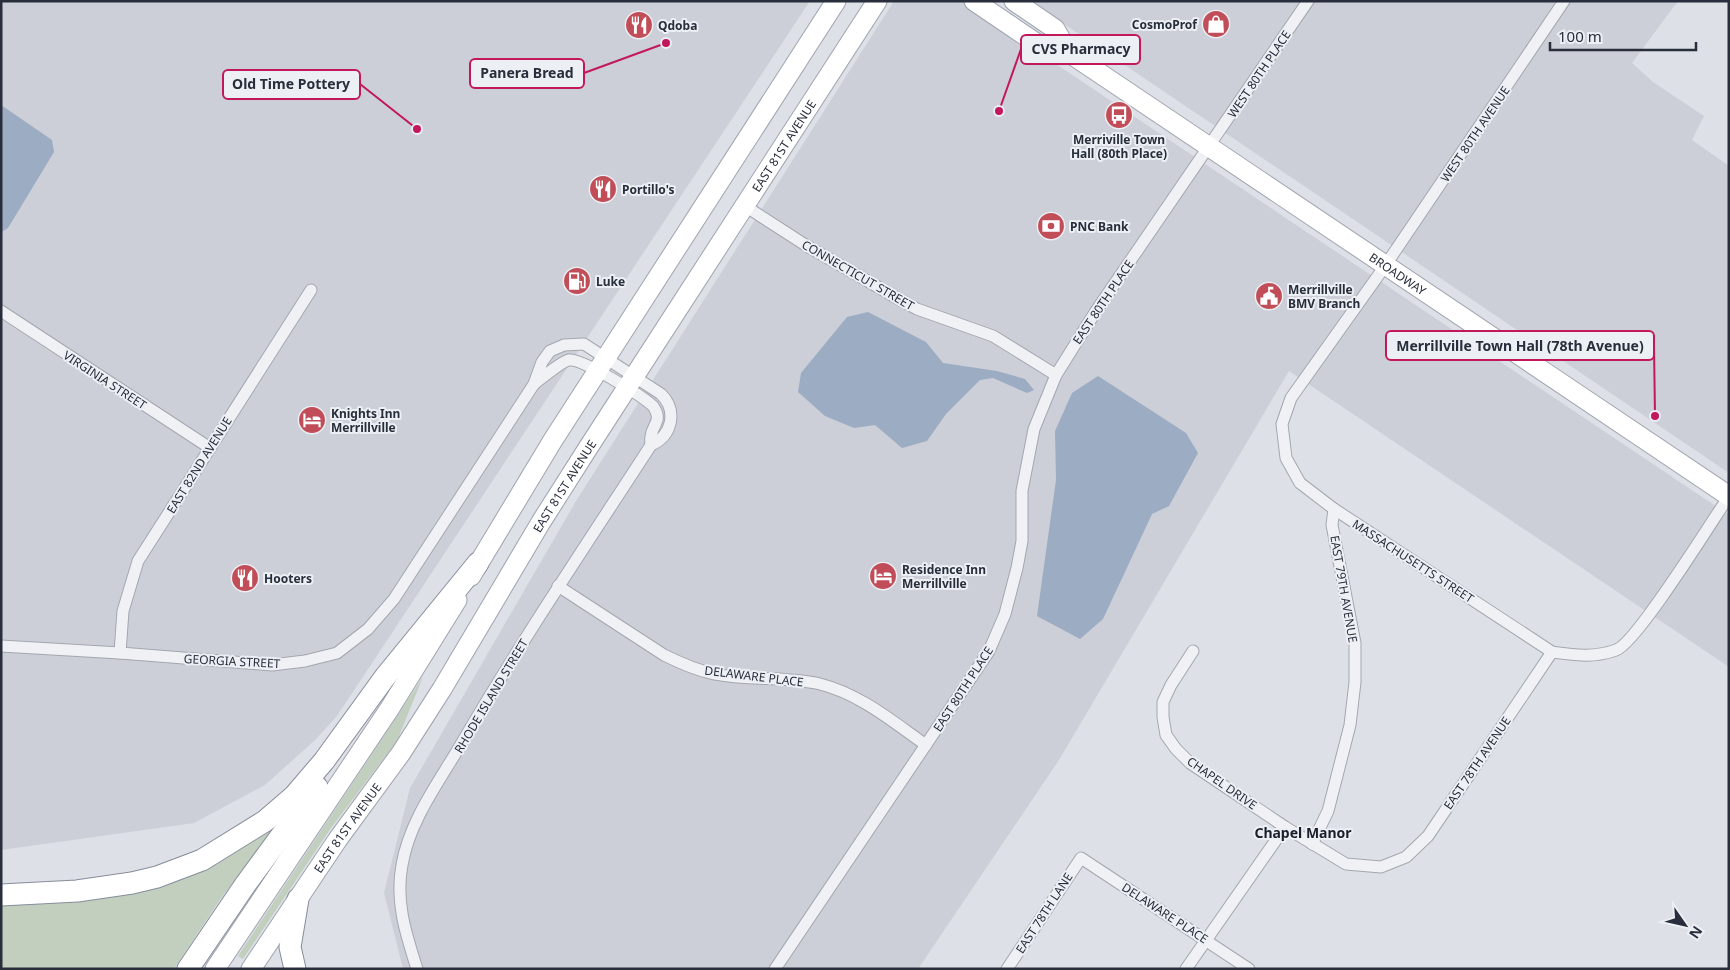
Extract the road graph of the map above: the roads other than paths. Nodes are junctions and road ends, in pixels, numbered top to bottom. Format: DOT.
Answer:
graph roads {
  1 [pos="836,1"];
  2 [pos="878,1"];
  3 [pos="974,1"];
  4 [pos="1014,1"];
  5 [pos="1308,1"];
  6 [pos="1564,1"];
  7 [pos="1068,52"];
  8 [pos="1208,148"];
  9 [pos="745,206"];
  10 [pos="1385,266"];
  11 [pos="311,290"];
  12 [pos="1,311"];
  13 [pos="603,365"];
  14 [pos="1056,375"];
  15 [pos="630,382"];
  16 [pos="534,384"];
  17 [pos="210,448"];
  18 [pos="1729,496"];
  19 [pos="1334,508"];
  20 [pos="478,563"];
  21 [pos="558,586"];
  22 [pos="1,646"];
  23 [pos="1193,652"];
  24 [pos="1552,652"];
  25 [pos="120,653"];
  26 [pos="368,704"];
  27 [pos="926,745"];
  28 [pos="1285,826"];
  29 [pos="1312,844"];
  30 [pos="1081,858"];
  31 [pos="1,895"];
  32 [pos="298,899"];
  33 [pos="1207,940"];
  34 [pos="188,969"];
  35 [pos="215,969"];
  36 [pos="251,969"];
  37 [pos="295,969"];
  38 [pos="417,969"];
  39 [pos="775,969"];
  40 [pos="1007,969"];
  41 [pos="1186,969"];
  42 [pos="1249,969"];
  1 -- 13 [label="main road"];
  2 -- 9 [label="main road, EAST 81ST AVENUE"];
  3 -- 7 [label="main road, BROADWAY"];
  4 -- 7 [label="main road, BROADWAY"];
  5 -- 8 [label="street, WEST 80TH PLACE"];
  6 -- 10 [label="street, WEST 80TH AVENUE"];
  7 -- 8 [label="main road, BROADWAY"];
  8 -- 10 [label="main road, BROADWAY"];
  8 -- 14 [label="street, EAST 80TH PLACE"];
  9 -- 14 [label="street, CONNECTICUT STREET"];
  9 -- 15 [label="main road, EAST 81ST AVENUE"];
  10 -- 18 [label="main road, BROADWAY"];
  10 -- 19 [label="street, MASSACHUSETTS STREET"];
  11 -- 17 [label="street, EAST 82ND AVENUE"];
  12 -- 17 [label="street, VIRGINIA STREET"];
  13 -- 15 [label="street, RHODE ISLAND STREET"];
  13 -- 16 [label="street, GEORGIA STREET"];
  13 -- 16 [label="street, GEORGIA STREET"];
  13 -- 20 [label="main road"];
  14 -- 27 [label="street, EAST 80TH PLACE"];
  15 -- 21 [label="street, RHODE ISLAND STREET"];
  15 -- 32 [label="main road, EAST 81ST AVENUE"];
  16 -- 25 [label="street, GEORGIA STREET"];
  17 -- 25 [label="street, EAST 82ND AVENUE"];
  18 -- 24 [label="street"];
  19 -- 24 [label="street, MASSACHUSETTS STREET"];
  19 -- 29 [label="street, EAST 79TH AVENUE"];
  20 -- 26 [label="highway"];
  20 -- 35 [label="main road"];
  21 -- 27 [label="street, DELAWARE PLACE"];
  21 -- 38 [label="street, RHODE ISLAND STREET"];
  22 -- 25 [label="street, GEORGIA STREET"];
  23 -- 28 [label="street, CHAPEL DRIVE"];
  24 -- 29 [label="street, EAST 78TH AVENUE"];
  26 -- 31 [label="highway"];
  26 -- 34 [label="highway"];
  27 -- 39 [label="street, EAST 80TH PLACE"];
  28 -- 29 [label="street, EAST 78TH AVENUE"];
  28 -- 33 [label="street"];
  30 -- 33 [label="street, DELAWARE PLACE"];
  30 -- 40 [label="street, EAST 78TH LANE"];
  32 -- 36 [label="main road, EAST 81ST AVENUE"];
  32 -- 37 [label="highway"];
  33 -- 41 [label="street"];
  33 -- 42 [label="street, DELAWARE PLACE"];
}
